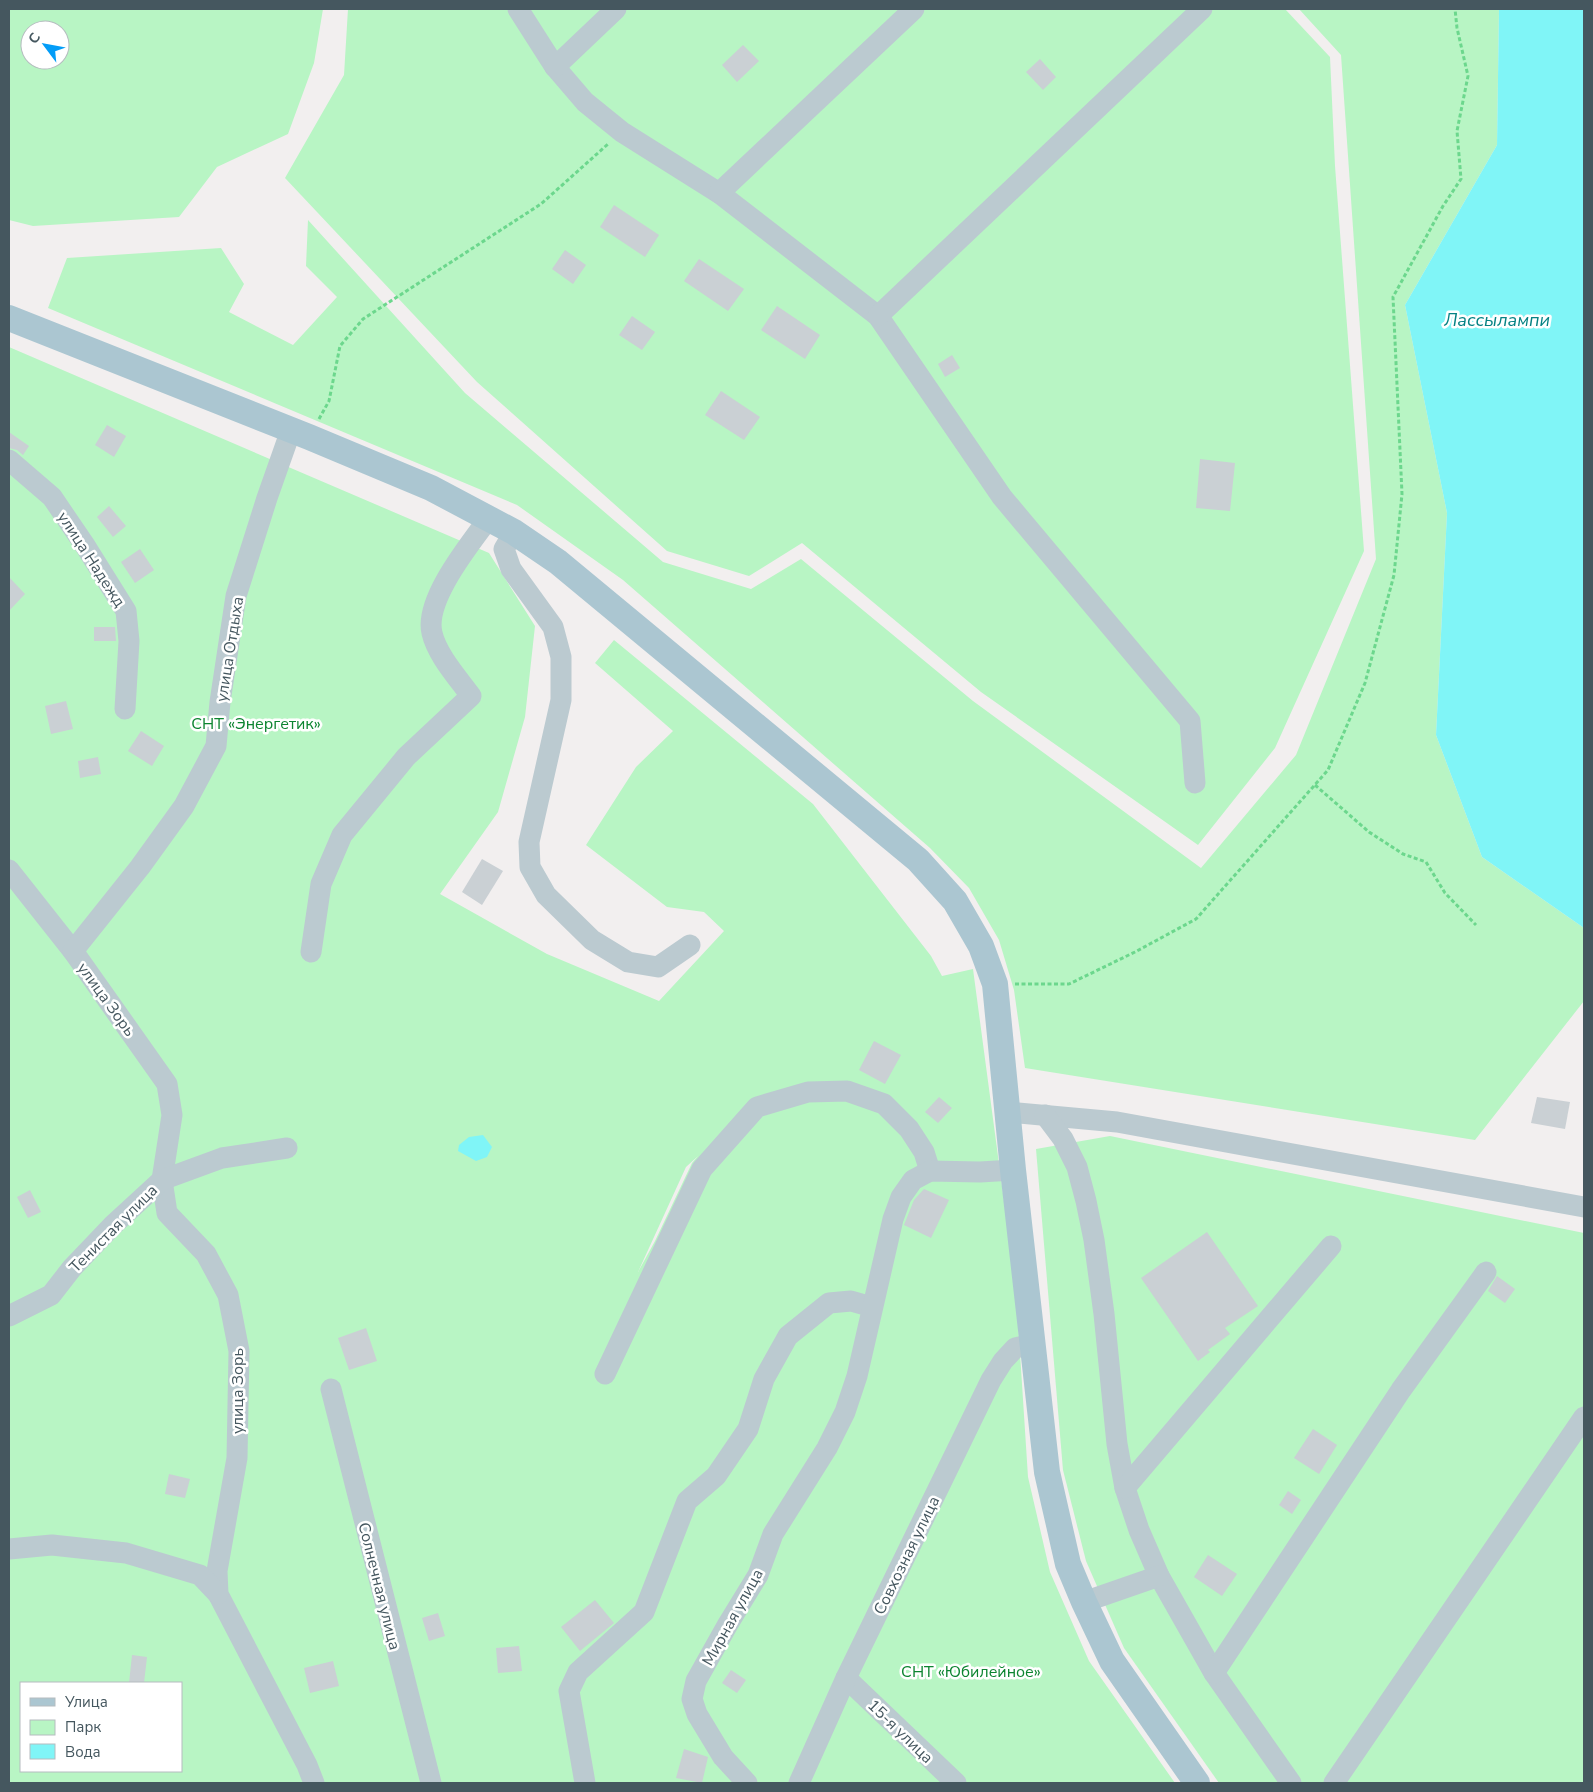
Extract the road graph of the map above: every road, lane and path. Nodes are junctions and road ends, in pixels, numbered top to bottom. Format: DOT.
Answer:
graph roads {
  1 [pos="518,9"];
  2 [pos="616,9"];
  3 [pos="914,9"];
  4 [pos="1202,9"];
  5 [pos="1455,9"];
  6 [pos="555,67"];
  7 [pos="622,132"];
  8 [pos="719,194"];
  9 [pos="878,316"];
  10 [pos="9,318"];
  11 [pos="300,433"];
  12 [pos="9,460"];
  13 [pos="489,518"];
  14 [pos="514,532"];
  15 [pos="125,709"];
  16 [pos="1195,783"];
  17 [pos="1315,785"];
  18 [pos="9,870"];
  19 [pos="1476,925"];
  20 [pos="690,945"];
  21 [pos="73,951"];
  22 [pos="310,952"];
  23 [pos="995,984"];
  24 [pos="1008,1112"];
  25 [pos="1045,1115"];
  26 [pos="287,1148"];
  27 [pos="1013,1170"];
  28 [pos="930,1171"];
  29 [pos="162,1180"];
  30 [pos="1584,1207"];
  31 [pos="1331,1246"];
  32 [pos="1486,1272"];
  33 [pos="872,1307"];
  34 [pos="9,1316"];
  35 [pos="1033,1344"];
  36 [pos="605,1374"];
  37 [pos="331,1389"];
  38 [pos="1584,1417"];
  39 [pos="1125,1488"];
  40 [pos="9,1550"];
  41 [pos="1159,1576"];
  42 [pos="218,1594"];
  43 [pos="1084,1602"];
  44 [pos="1214,1672"];
  45 [pos="846,1678"];
  46 [pos="314,1783"];
  47 [pos="431,1783"];
  48 [pos="585,1783"];
  49 [pos="748,1783"];
  50 [pos="799,1783"];
  51 [pos="956,1783"];
  52 [pos="1197,1783"];
  53 [pos="1291,1783"];
  54 [pos="1334,1783"];
  1 -- 6 [label="street"];
  2 -- 6 [label="street"];
  3 -- 8 [label="street"];
  4 -- 9 [label="street"];
  5 -- 17 [label="path"];
  6 -- 7 [label="street"];
  7 -- 8 [label="street"];
  7 -- 11 [label="path"];
  8 -- 9 [label="street"];
  9 -- 16 [label="street"];
  10 -- 11 [label="main road"];
  11 -- 13 [label="main road"];
  11 -- 21 [label="street, улица Отдыха"];
  12 -- 15 [label="street, улица Надежд"];
  13 -- 14 [label="main road"];
  13 -- 22 [label="street"];
  14 -- 20 [label="street"];
  14 -- 23 [label="main road"];
  17 -- 19 [label="path"];
  17 -- 23 [label="path"];
  18 -- 21 [label="street, улица Зорь"];
  21 -- 29 [label="street, улица Зорь"];
  23 -- 24 [label="main road"];
  24 -- 25 [label="street"];
  24 -- 27 [label="main road"];
  25 -- 30 [label="street"];
  25 -- 39 [label="street"];
  26 -- 29 [label="street, Тенистая улица"];
  27 -- 28 [label="street"];
  27 -- 35 [label="main road"];
  28 -- 33 [label="street, Мирная улица"];
  28 -- 36 [label="street"];
  29 -- 34 [label="street, Тенистая улица"];
  29 -- 42 [label="street, улица Зорь"];
  31 -- 39 [label="street"];
  32 -- 44 [label="street"];
  33 -- 48 [label="street"];
  33 -- 49 [label="street, Мирная улица"];
  35 -- 43 [label="main road"];
  35 -- 45 [label="street, Совхозная улица"];
  37 -- 47 [label="street, Солнечная улица"];
  38 -- 54 [label="street"];
  39 -- 41 [label="street"];
  40 -- 42 [label="street"];
  41 -- 43 [label="street"];
  41 -- 44 [label="street"];
  42 -- 46 [label="street, улица Зорь"];
  43 -- 52 [label="main road"];
  44 -- 53 [label="street"];
  45 -- 50 [label="street, Совхозная улица"];
  45 -- 51 [label="street, 15-я улица"];
}
